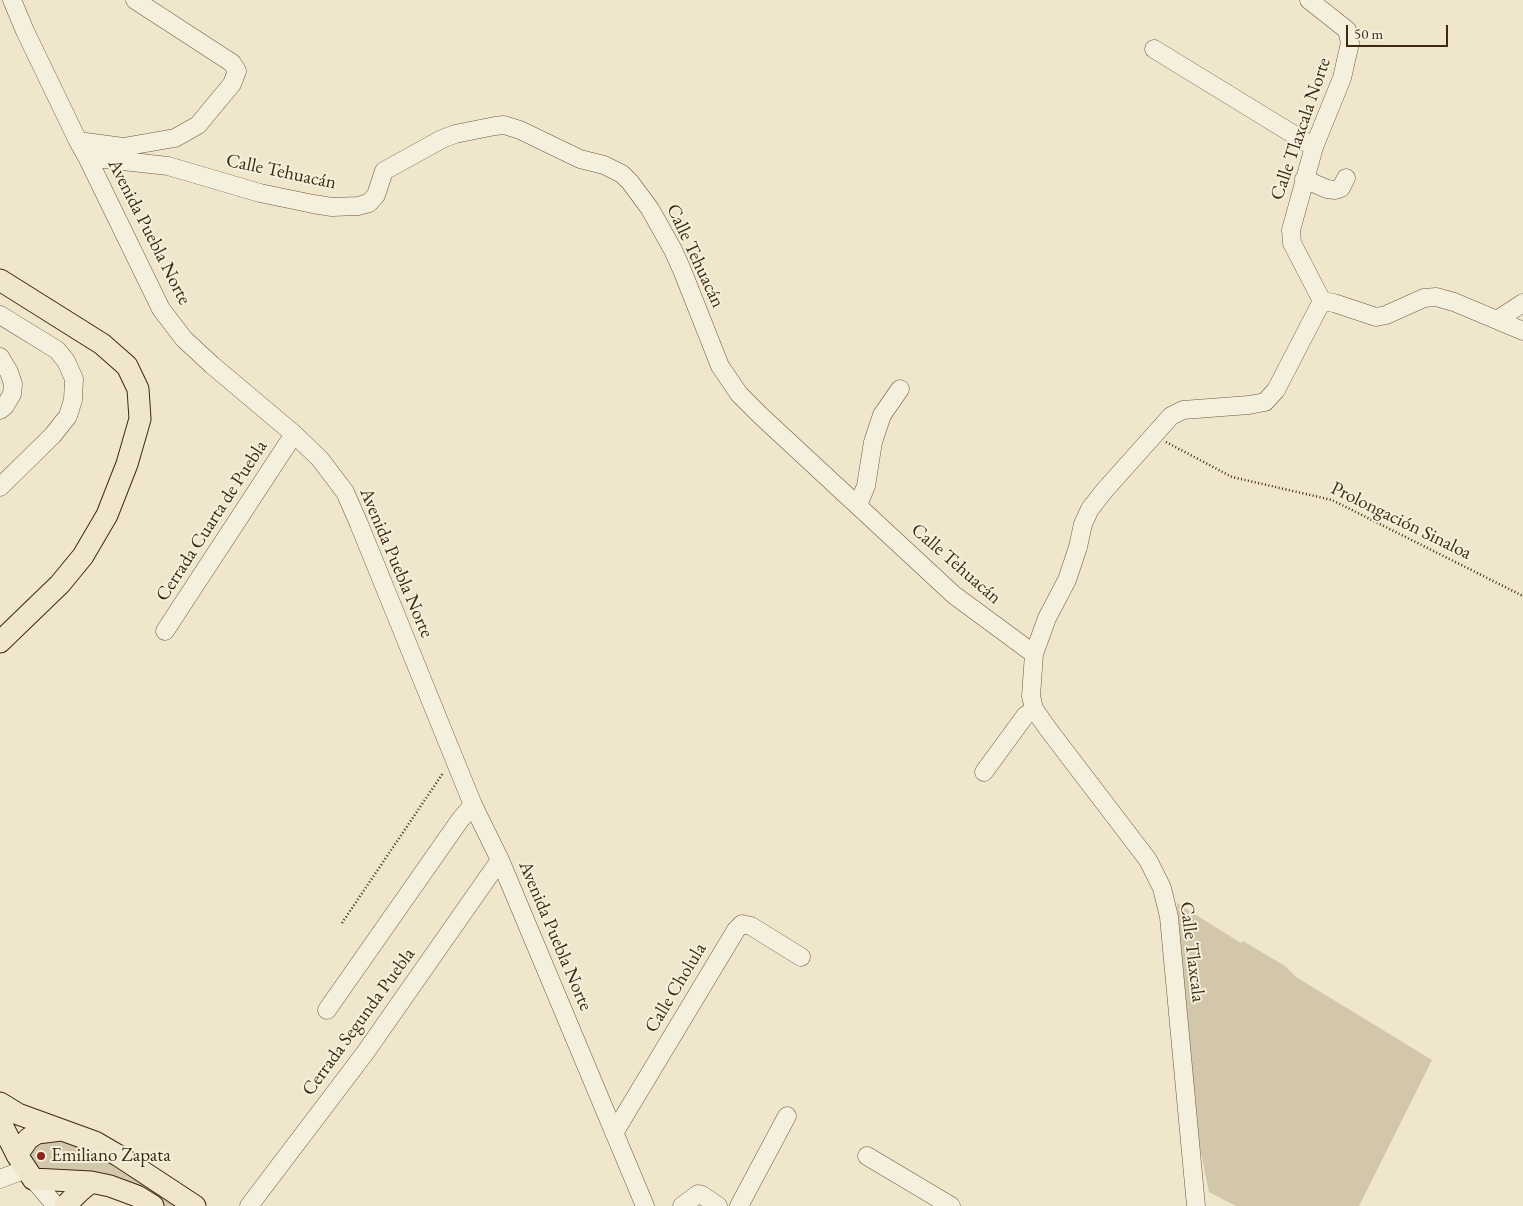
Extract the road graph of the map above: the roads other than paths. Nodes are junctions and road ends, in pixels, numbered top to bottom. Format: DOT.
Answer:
graph roads {
  1 [pos="12,0"];
  2 [pos="135,0"];
  3 [pos="1309,0"];
  4 [pos="1154,49"];
  5 [pos="78,141"];
  6 [pos="1314,147"];
  7 [pos="87,157"];
  8 [pos="1346,178"];
  9 [pos="1304,179"];
  10 [pos="0,280"];
  11 [pos="1322,301"];
  12 [pos="1523,303"];
  13 [pos="0,315"];
  14 [pos="1497,320"];
  15 [pos="1523,331"];
  16 [pos="0,358"];
  17 [pos="900,389"];
  18 [pos="0,410"];
  19 [pos="294,434"];
  20 [pos="0,487"];
  21 [pos="858,505"];
  22 [pos="165,631"];
  23 [pos="0,642"];
  24 [pos="1034,654"];
  25 [pos="1034,709"];
  26 [pos="984,772"];
  27 [pos="473,805"];
  28 [pos="500,860"];
  29 [pos="801,956"];
  30 [pos="327,1010"];
  31 [pos="0,1104"];
  32 [pos="787,1116"];
  33 [pos="0,1121"];
  34 [pos="64,1130"];
  35 [pos="614,1133"];
  36 [pos="867,1156"];
  37 [pos="25,1167"];
  38 [pos="0,1179"];
  39 [pos="91,1182"];
  40 [pos="56,1206"];
  41 [pos="65,1206"];
  42 [pos="153,1206"];
  43 [pos="195,1206"];
  44 [pos="249,1206"];
  45 [pos="645,1206"];
  46 [pos="682,1206"];
  47 [pos="718,1206"];
  48 [pos="739,1206"];
  49 [pos="951,1206"];
  50 [pos="1196,1206"];
  1 -- 5 [label="street, Avenida Puebla Norte"];
  2 -- 5 [label="street"];
  3 -- 6 [label="street, Calle Tlaxcala Norte"];
  4 -- 6 [label="street"];
  5 -- 7 [label="street, Avenida Puebla Norte"];
  6 -- 9 [label="street, Calle Tlaxcala Norte"];
  7 -- 19 [label="street, Avenida Puebla Norte"];
  7 -- 21 [label="street, Calle Tehuacán"];
  8 -- 9 [label="street"];
  9 -- 11 [label="street, Calle Tlaxcala Norte"];
  10 -- 23 [label="main road"];
  11 -- 14 [label="street"];
  11 -- 24 [label="street"];
  12 -- 14 [label="street"];
  13 -- 20 [label="street"];
  14 -- 15 [label="street"];
  16 -- 18 [label="street"];
  17 -- 21 [label="street"];
  19 -- 22 [label="street, Cerrada Cuarta de Puebla"];
  19 -- 27 [label="street, Avenida Puebla Norte"];
  21 -- 24 [label="street, Calle Tehuacán"];
  24 -- 25 [label="street"];
  25 -- 26 [label="street"];
  25 -- 50 [label="street, Calle Tlaxcala"];
  27 -- 28 [label="street, Avenida Puebla Norte"];
  27 -- 30 [label="street"];
  28 -- 35 [label="street, Avenida Puebla Norte"];
  28 -- 44 [label="street, Cerrada Segunda Puebla"];
  29 -- 35 [label="street, Calle Cholula"];
  31 -- 34 [label="main road"];
  32 -- 48 [label="street"];
  33 -- 37 [label="main road"];
  34 -- 37 [label="main road"];
  34 -- 43 [label="main road"];
  35 -- 45 [label="street, Avenida Puebla Norte"];
  36 -- 49 [label="street"];
  37 -- 38 [label="street"];
  37 -- 39 [label="main road"];
  37 -- 40 [label="street"];
  39 -- 41 [label="main road"];
  39 -- 42 [label="main road"];
  46 -- 47 [label="street"];
}
